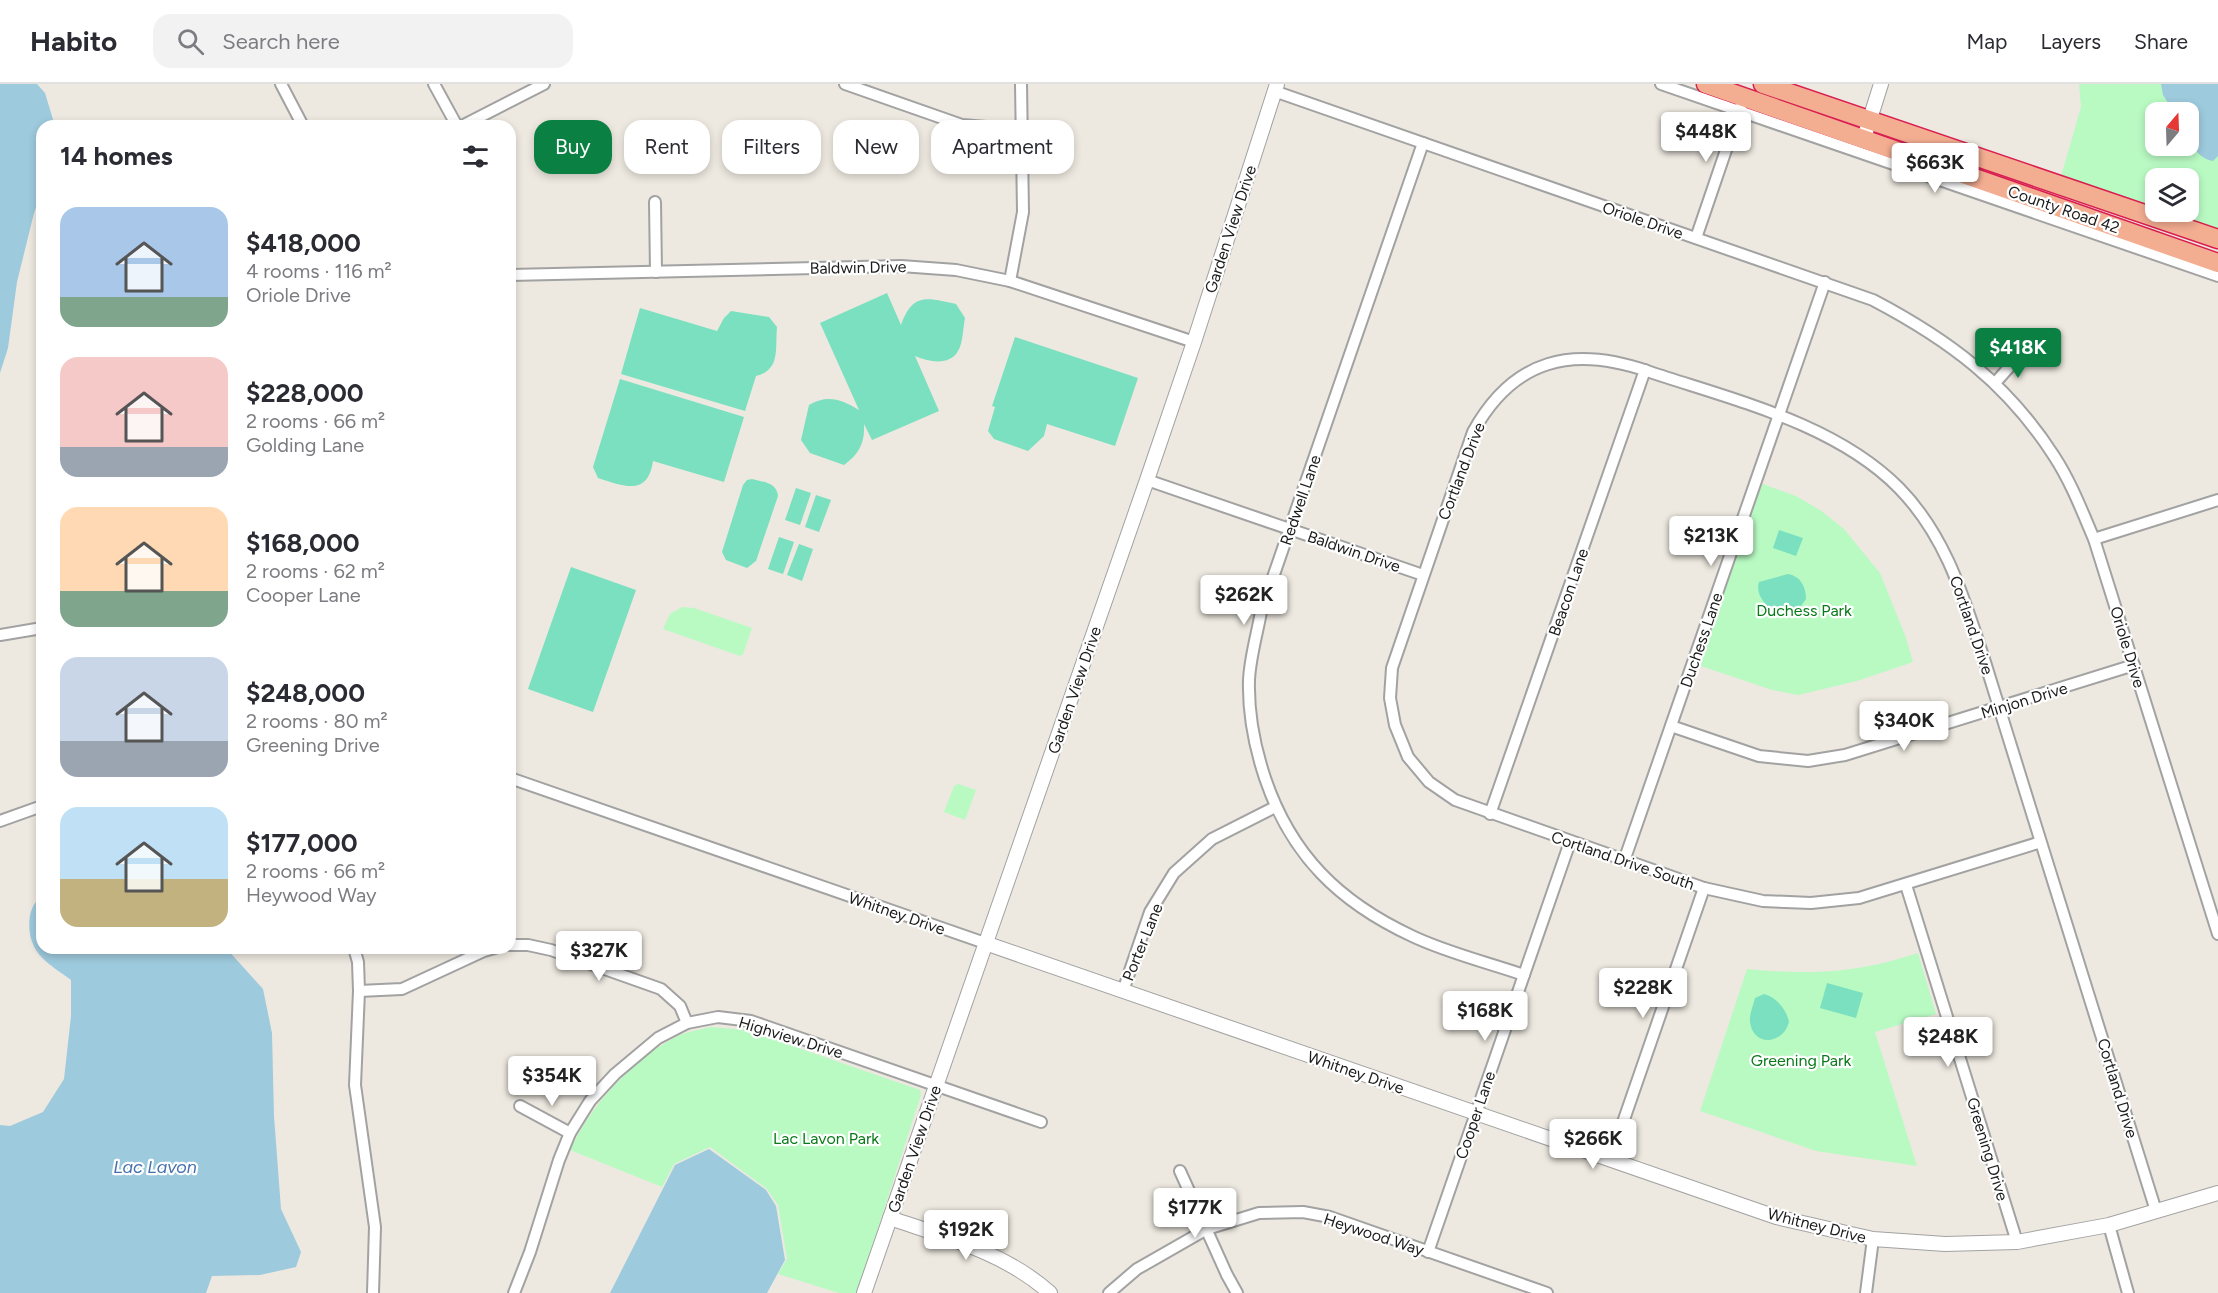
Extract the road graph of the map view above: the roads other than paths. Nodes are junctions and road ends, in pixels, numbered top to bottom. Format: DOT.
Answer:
graph roads {
  1 [pos="280,84"];
  2 [pos="434,84"];
  3 [pos="544,84"];
  4 [pos="845,84"];
  5 [pos="1021,84"];
  6 [pos="1661,84"];
  7 [pos="1706,84"];
  8 [pos="1763,84"];
  9 [pos="1881,84"];
  10 [pos="1275,87"];
  11 [pos="1742,104"];
  12 [pos="300,120"];
  13 [pos="454,120"];
  14 [pos="474,120"];
  15 [pos="948,120"];
  16 [pos="1023,120"];
  17 [pos="1870,120"];
  18 [pos="1864,138"];
  19 [pos="1423,143"];
  20 [pos="1023,174"];
  21 [pos="655,202"];
  22 [pos="1696,238"];
  23 [pos="2218,239"];
  24 [pos="2218,263"];
  25 [pos="656,272"];
  26 [pos="516,275"];
  27 [pos="2218,276"];
  28 [pos="1010,280"];
  29 [pos="1825,282"];
  30 [pos="1194,342"];
  31 [pos="2019,356"];
  32 [pos="1645,370"];
  33 [pos="1995,383"];
  34 [pos="1779,416"];
  35 [pos="1147,480"];
  36 [pos="2218,500"];
  37 [pos="1290,528"];
  38 [pos="2094,539"];
  39 [pos="1423,575"];
  40 [pos="36,629"];
  41 [pos="0,635"];
  42 [pos="2134,665"];
  43 [pos="1999,707"];
  44 [pos="1671,726"];
  45 [pos="516,780"];
  46 [pos="1275,807"];
  47 [pos="36,808"];
  48 [pos="1491,814"];
  49 [pos="0,821"];
  50 [pos="1570,842"];
  51 [pos="2041,842"];
  52 [pos="1624,861"];
  53 [pos="1906,885"];
  54 [pos="1704,888"];
  55 [pos="2213,899"];
  56 [pos="2218,934"];
  57 [pos="985,943"];
  58 [pos="516,945"];
  59 [pos="356,954"];
  60 [pos="478,954"];
  61 [pos="1524,975"];
  62 [pos="1123,991"];
  63 [pos="359,992"];
  64 [pos="687,1023"];
  65 [pos="936,1085"];
  66 [pos="520,1106"];
  67 [pos="1476,1113"];
  68 [pos="1041,1122"];
  69 [pos="570,1133"];
  70 [pos="1610,1160"];
  71 [pos="1180,1171"];
  72 [pos="2218,1193"];
  73 [pos="2156,1211"];
  74 [pos="890,1218"];
  75 [pos="2109,1225"];
  76 [pos="1207,1229"];
  77 [pos="1873,1239"];
  78 [pos="2017,1242"];
  79 [pos="1428,1252"];
  80 [pos="373,1293"];
  81 [pos="514,1293"];
  82 [pos="864,1293"];
  83 [pos="1050,1293"];
  84 [pos="1109,1293"];
  85 [pos="1237,1293"];
  86 [pos="1547,1293"];
  87 [pos="1866,1293"];
  88 [pos="2128,1293"];
  1 -- 12 [label="street"];
  2 -- 13 [label="street"];
  3 -- 14 [label="street"];
  4 -- 15 [label="street"];
  5 -- 16 [label="street"];
  6 -- 11 [label="street"];
  7 -- 11 [label="highway, County Road 42"];
  8 -- 17 [label="highway, County Road 42"];
  9 -- 17 [label="street"];
  10 -- 19 [label="street, Oriole Drive"];
  10 -- 30 [label="street, Garden View Drive"];
  11 -- 18 [label="highway, County Road 42"];
  11 -- 22 [label="street"];
  11 -- 27 [label="street"];
  17 -- 18 [label="street"];
  17 -- 23 [label="highway, County Road 42"];
  18 -- 24 [label="highway, County Road 42"];
  19 -- 22 [label="street, Oriole Drive"];
  19 -- 37 [label="street, Redwell Lane"];
  20 -- 28 [label="street"];
  21 -- 25 [label="street"];
  22 -- 29 [label="street, Oriole Drive"];
  25 -- 26 [label="street, Baldwin Drive"];
  25 -- 28 [label="street, Baldwin Drive"];
  28 -- 30 [label="street, Baldwin Drive"];
  29 -- 33 [label="street, Oriole Drive"];
  29 -- 34 [label="street, Duchess Lane"];
  30 -- 35 [label="street, Garden View Drive"];
  31 -- 33 [label="street"];
  32 -- 34 [label="street, Cortland Drive"];
  32 -- 39 [label="street, Cortland Drive"];
  32 -- 48 [label="street, Beacon Lane"];
  33 -- 38 [label="street, Oriole Drive"];
  34 -- 43 [label="street, Cortland Drive"];
  34 -- 44 [label="street, Duchess Lane"];
  35 -- 37 [label="street, Baldwin Drive"];
  35 -- 57 [label="street, Garden View Drive"];
  36 -- 38 [label="street"];
  37 -- 39 [label="street, Baldwin Drive"];
  37 -- 46 [label="street, Redwell Lane"];
  38 -- 42 [label="street, Oriole Drive"];
  39 -- 48 [label="street, Cortland Drive South"];
  40 -- 41 [label="street"];
  42 -- 43 [label="street, Minjon Drive"];
  42 -- 55 [label="street, Oriole Drive"];
  43 -- 44 [label="street, Minjon Drive"];
  43 -- 51 [label="street, Cortland Drive"];
  44 -- 52 [label="street, Duchess Lane"];
  45 -- 57 [label="street, Whitney Drive"];
  46 -- 61 [label="street, Redwell Lane"];
  46 -- 62 [label="street, Porter Lane"];
  47 -- 49 [label="street"];
  48 -- 50 [label="street, Cortland Drive South"];
  50 -- 52 [label="street, Cortland Drive South"];
  50 -- 61 [label="street, Cooper Lane"];
  51 -- 53 [label="street, Cortland Drive South"];
  51 -- 73 [label="street, Cortland Drive"];
  52 -- 54 [label="street, Cortland Drive South"];
  53 -- 54 [label="street, Cortland Drive South"];
  53 -- 78 [label="street, Greening Drive"];
  54 -- 70 [label="street"];
  55 -- 56 [label="street, Oriole Drive"];
  57 -- 62 [label="street, Whitney Drive"];
  57 -- 65 [label="street, Garden View Drive"];
  58 -- 64 [label="street"];
  59 -- 63 [label="street"];
  60 -- 63 [label="street"];
  61 -- 67 [label="street, Cooper Lane"];
  62 -- 67 [label="street, Whitney Drive"];
  63 -- 80 [label="street"];
  64 -- 65 [label="street, Highview Drive"];
  64 -- 69 [label="street, Highview Drive"];
  65 -- 68 [label="street, Highview Drive"];
  65 -- 74 [label="street, Garden View Drive"];
  66 -- 69 [label="street"];
  67 -- 70 [label="street, Whitney Drive"];
  67 -- 79 [label="street, Cooper Lane"];
  69 -- 81 [label="street, Highview Drive"];
  70 -- 77 [label="street, Whitney Drive"];
  71 -- 76 [label="street"];
  72 -- 73 [label="street, Whitney Drive"];
  73 -- 75 [label="street, Whitney Drive"];
  74 -- 82 [label="street, Garden View Drive"];
  74 -- 83 [label="street"];
  75 -- 78 [label="street, Whitney Drive"];
  75 -- 88 [label="street"];
  76 -- 79 [label="street, Heywood Way"];
  76 -- 84 [label="street, Heywood Way"];
  76 -- 85 [label="street"];
  77 -- 78 [label="street, Whitney Drive"];
  77 -- 87 [label="street"];
  79 -- 86 [label="street, Heywood Way"];
}
